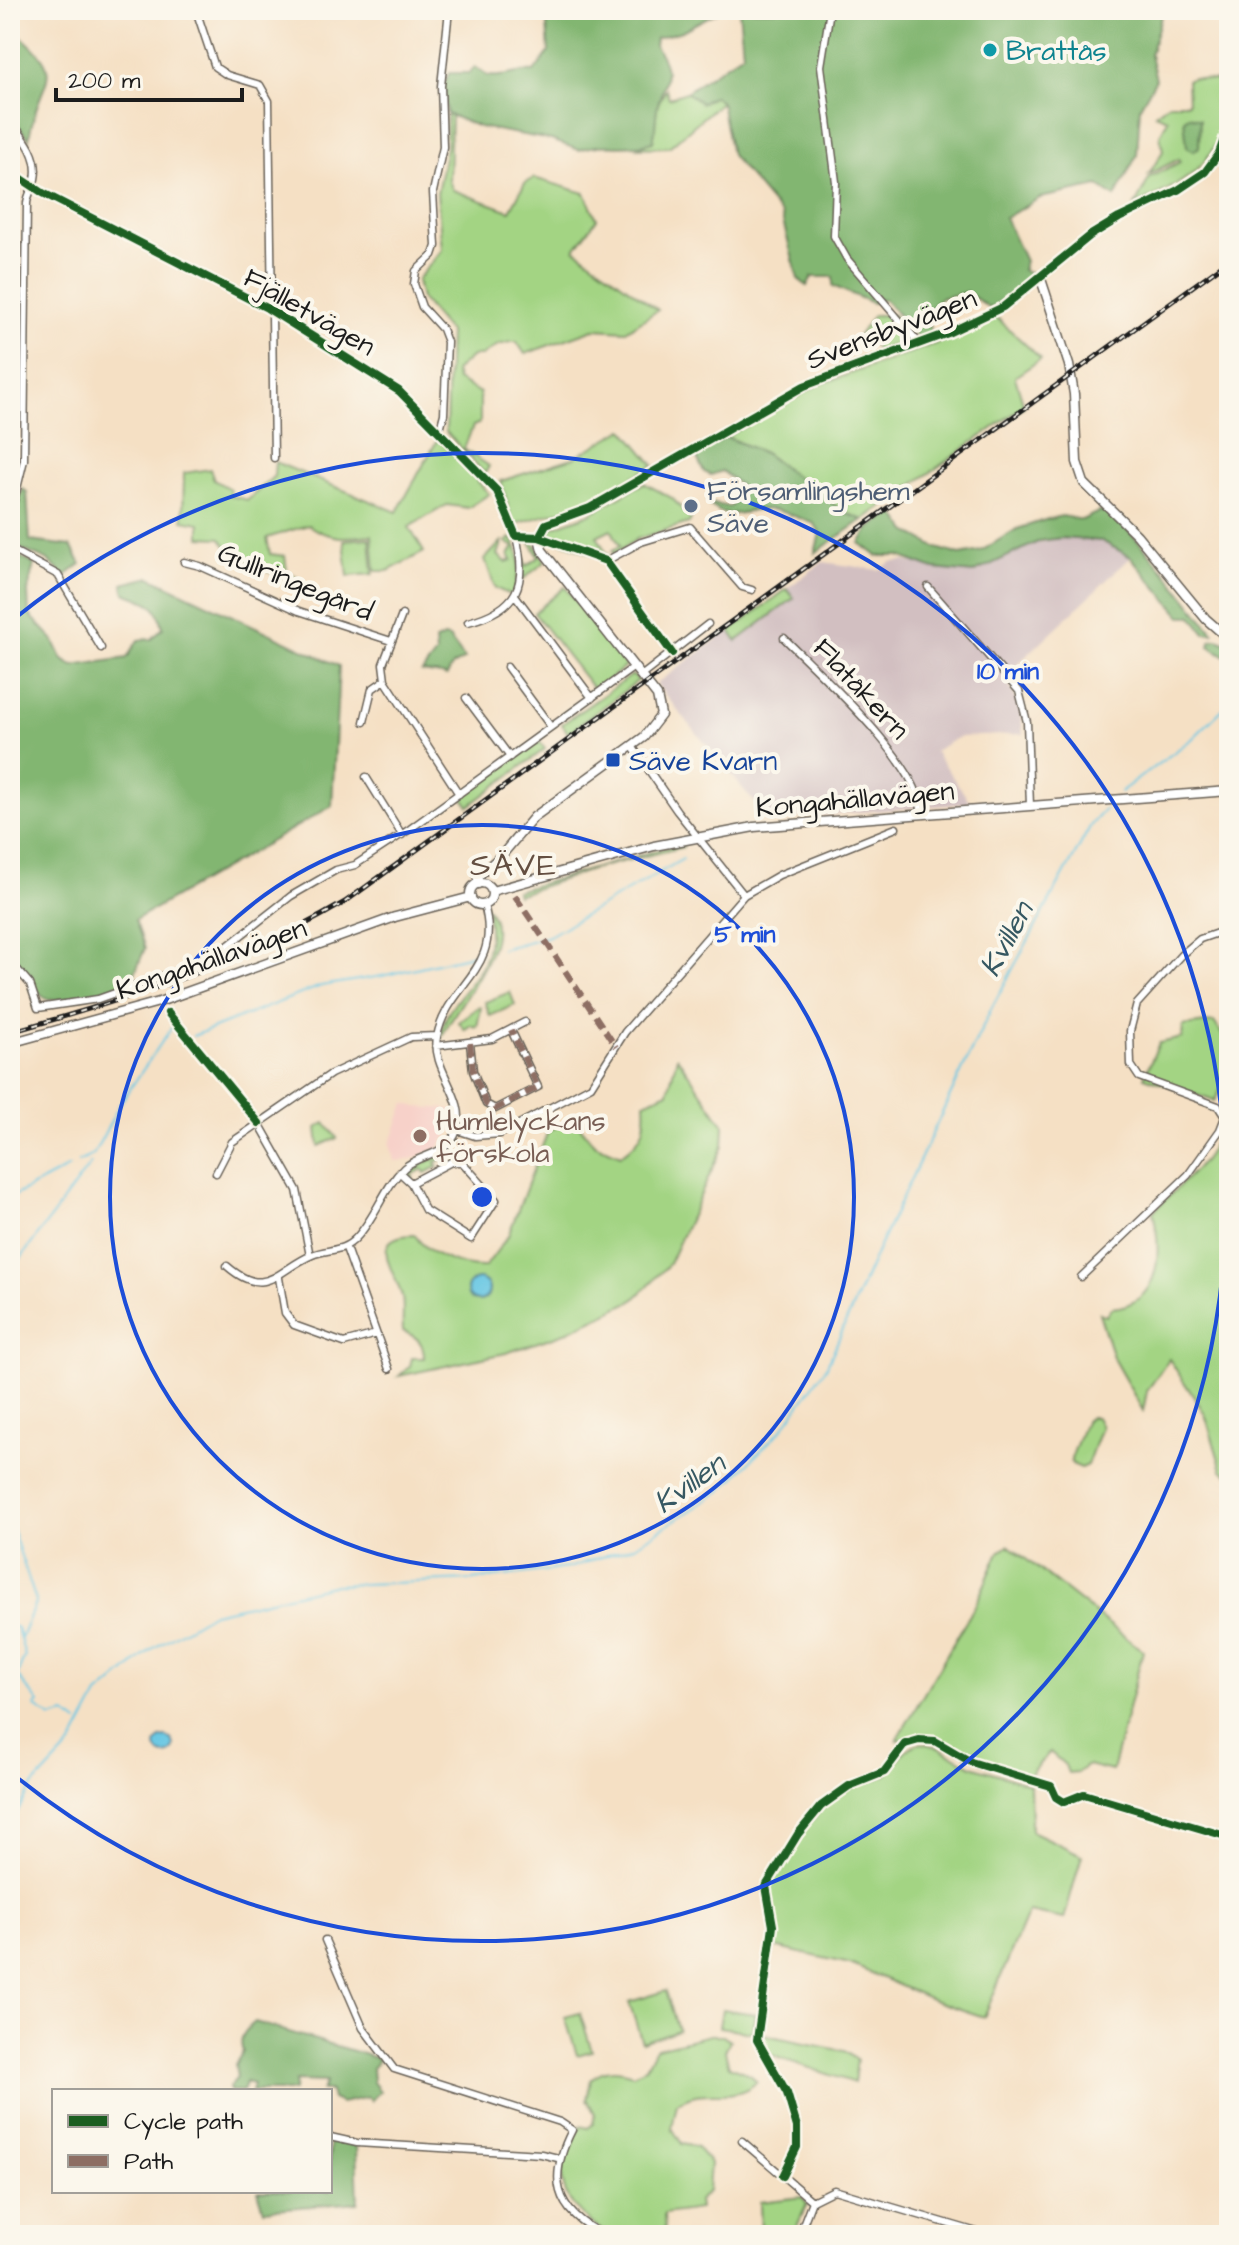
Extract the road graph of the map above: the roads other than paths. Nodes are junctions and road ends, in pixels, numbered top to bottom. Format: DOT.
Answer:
graph roads {
  1 [pos="196,10"];
  2 [pos="449,10"];
  3 [pos="830,10"];
  4 [pos="10,120"];
  5 [pos="1229,126"];
  6 [pos="10,171"];
  7 [pos="31,186"];
  8 [pos="1040,276"];
  9 [pos="272,311"];
  10 [pos="918,342"];
  11 [pos="440,429"];
  12 [pos="274,458"];
  13 [pos="10,517"];
  14 [pos="516,536"];
  15 [pos="539,537"];
  16 [pos="10,549"];
  17 [pos="606,561"];
  18 [pos="184,562"];
  19 [pos="928,587"];
  20 [pos="752,590"];
  21 [pos="515,595"];
  22 [pos="402,615"];
  23 [pos="468,622"];
  24 [pos="708,624"];
  25 [pos="784,638"];
  26 [pos="1229,639"];
  27 [pos="391,641"];
  28 [pos="101,648"];
  29 [pos="672,653"];
  30 [pos="507,667"];
  31 [pos="634,667"];
  32 [pos="641,676"];
  33 [pos="385,680"];
  34 [pos="466,698"];
  35 [pos="592,698"];
  36 [pos="364,722"];
  37 [pos="551,727"];
  38 [pos="632,746"];
  39 [pos="510,757"];
  40 [pos="366,777"];
  41 [pos="1229,791"];
  42 [pos="459,794"];
  43 [pos="1030,806"];
  44 [pos="921,814"];
  45 [pos="896,828"];
  46 [pos="402,835"];
  47 [pos="697,836"];
  48 [pos="478,884"];
  49 [pos="492,891"];
  50 [pos="744,895"];
  51 [pos="471,897"];
  52 [pos="484,905"];
  53 [pos="1229,929"];
  54 [pos="10,961"];
  55 [pos="525,1022"];
  56 [pos="511,1030"];
  57 [pos="437,1036"];
  58 [pos="10,1043"];
  59 [pos="470,1043"];
  60 [pos="436,1046"];
  61 [pos="259,1123"];
  62 [pos="457,1130"];
  63 [pos="216,1173"];
  64 [pos="400,1173"];
  65 [pos="411,1183"];
  66 [pos="346,1248"];
  67 [pos="310,1256"];
  68 [pos="227,1266"];
  69 [pos="1081,1277"];
  70 [pos="279,1278"];
  71 [pos="376,1334"];
  72 [pos="389,1369"];
  73 [pos="1229,1837"];
  74 [pos="325,1940"];
  75 [pos="332,2137"];
  76 [pos="742,2141"];
  77 [pos="558,2158"];
  78 [pos="783,2176"];
  79 [pos="812,2201"];
  80 [pos="604,2235"];
  81 [pos="799,2235"];
  82 [pos="987,2235"];
  1 -- 9 [label="street"];
  2 -- 11 [label="street"];
  3 -- 10 [label="street"];
  4 -- 7 [label="street"];
  5 -- 8 [label="street, Svensbyvägen"];
  6 -- 7 [label="street, Fjälletvägen"];
  7 -- 9 [label="street, Fjälletvägen"];
  7 -- 13 [label="street"];
  8 -- 10 [label="street, Svensbyvägen"];
  8 -- 26 [label="street"];
  9 -- 11 [label="street, Fjälletvägen"];
  9 -- 12 [label="street"];
  10 -- 15 [label="street, Svensbyvägen"];
  11 -- 14 [label="street, Fjälletvägen"];
  14 -- 15 [label="street"];
  14 -- 21 [label="street, Fjälletvägen"];
  15 -- 17 [label="street"];
  15 -- 31 [label="street"];
  16 -- 28 [label="street"];
  17 -- 20 [label="street"];
  17 -- 29 [label="street"];
  18 -- 27 [label="street, Gullringegård"];
  19 -- 43 [label="street"];
  21 -- 23 [label="street"];
  21 -- 35 [label="street"];
  22 -- 27 [label="street, Gullringegård"];
  24 -- 29 [label="street"];
  25 -- 44 [label="street, Flatåkern"];
  27 -- 33 [label="street, Gullringegård"];
  29 -- 32 [label="street"];
  30 -- 37 [label="street"];
  31 -- 32 [label="street"];
  31 -- 35 [label="street"];
  32 -- 38 [label="street"];
  33 -- 36 [label="street"];
  33 -- 42 [label="street"];
  34 -- 39 [label="street"];
  35 -- 37 [label="street"];
  37 -- 39 [label="street"];
  38 -- 47 [label="street"];
  38 -- 48 [label="street"];
  39 -- 42 [label="street"];
  40 -- 46 [label="street"];
  41 -- 43 [label="street, Kongahällavägen"];
  42 -- 46 [label="street"];
  43 -- 44 [label="street, Kongahällavägen"];
  44 -- 47 [label="street, Kongahällavägen"];
  45 -- 50 [label="street"];
  46 -- 54 [label="street"];
  47 -- 49 [label="street, Kongahällavägen"];
  47 -- 50 [label="street"];
  48 -- 49 [label="street"];
  48 -- 51 [label="street"];
  49 -- 52 [label="street"];
  50 -- 62 [label="street"];
  51 -- 52 [label="street"];
  51 -- 58 [label="street, Kongahällavägen"];
  52 -- 57 [label="street"];
  53 -- 69 [label="street"];
  55 -- 56 [label="street"];
  56 -- 59 [label="street"];
  56 -- 59 [label="street"];
  57 -- 60 [label="street"];
  57 -- 61 [label="street"];
  59 -- 60 [label="street"];
  60 -- 62 [label="street"];
  61 -- 63 [label="street"];
  61 -- 67 [label="street"];
  62 -- 64 [label="street"];
  64 -- 65 [label="street"];
  64 -- 66 [label="street"];
  65 -- 65 [label="street"];
  66 -- 67 [label="street"];
  66 -- 71 [label="street"];
  67 -- 70 [label="street"];
  68 -- 70 [label="street"];
  70 -- 71 [label="street"];
  71 -- 72 [label="street"];
  73 -- 78 [label="street"];
  74 -- 77 [label="street"];
  75 -- 77 [label="street"];
  76 -- 78 [label="street"];
  77 -- 80 [label="street"];
  78 -- 79 [label="street"];
  79 -- 81 [label="street"];
  79 -- 82 [label="street"];
}
